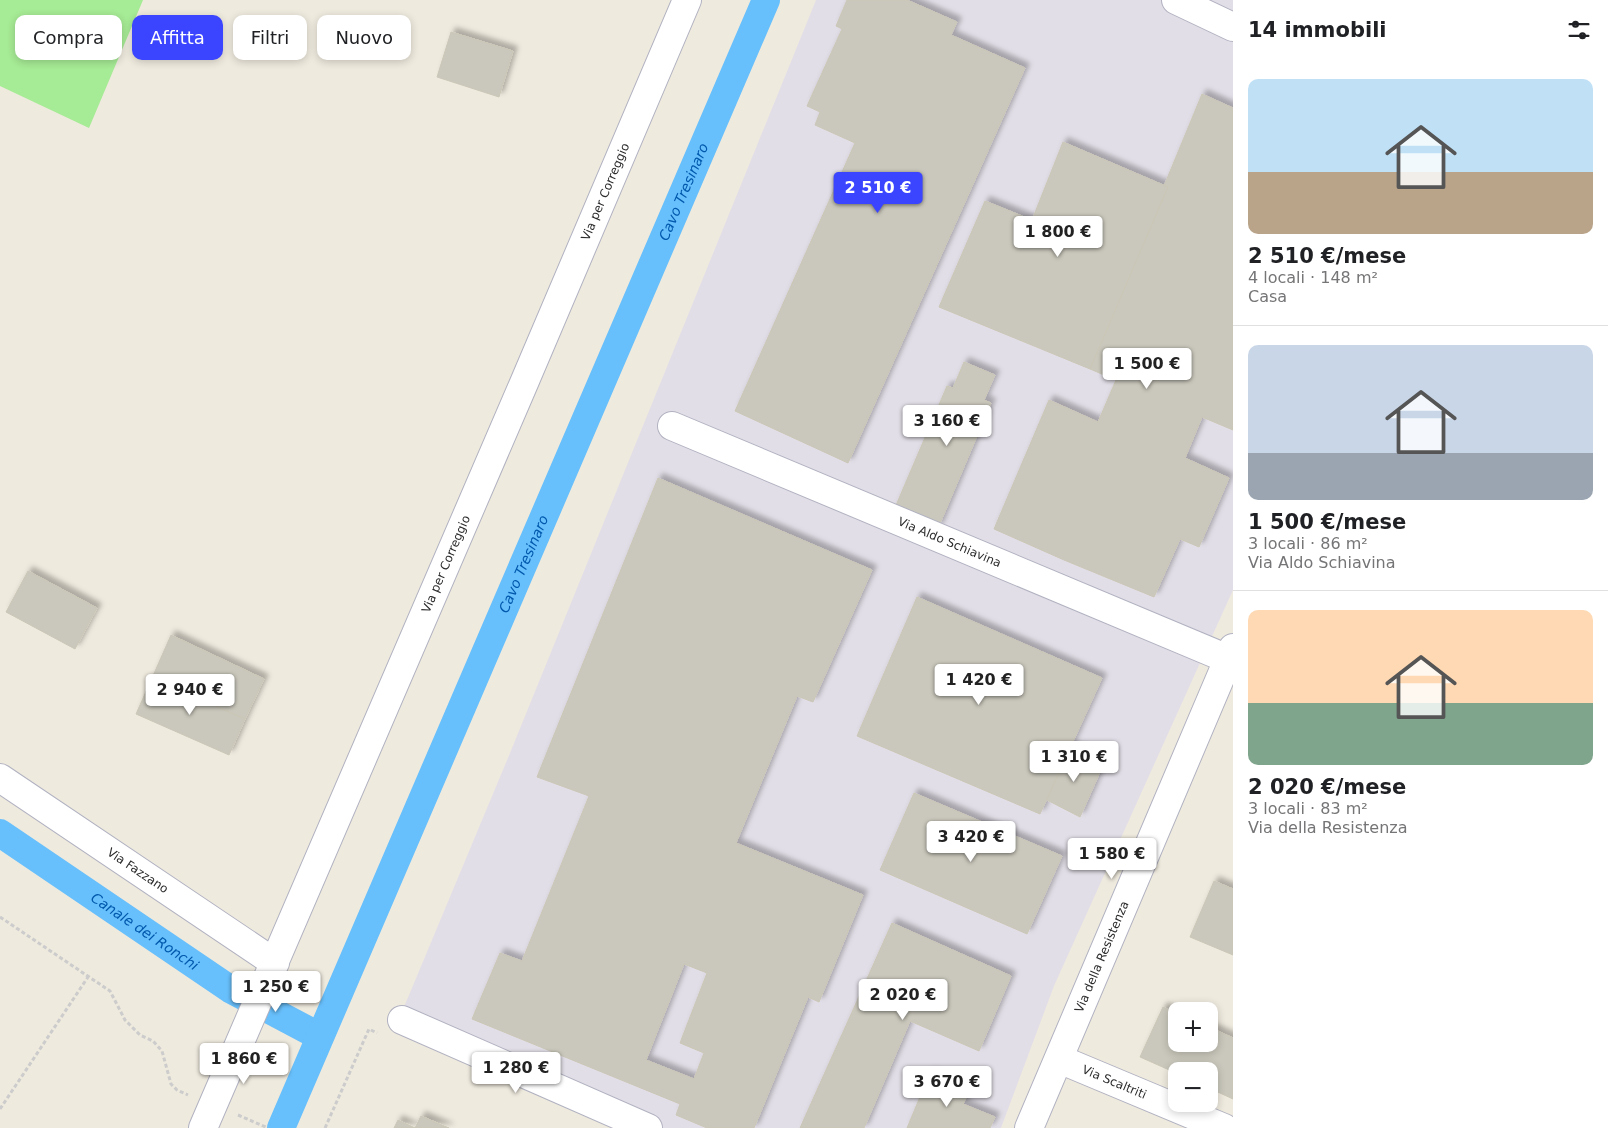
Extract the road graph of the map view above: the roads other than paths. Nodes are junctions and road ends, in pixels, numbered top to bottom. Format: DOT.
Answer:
graph roads {
  1 [pos="687,0"];
  2 [pos="1176,0"];
  3 [pos="1233,27"];
  4 [pos="672,426"];
  5 [pos="1231,654"];
  6 [pos="0,778"];
  7 [pos="271,973"];
  8 [pos="402,1020"];
  9 [pos="1059,1059"];
  10 [pos="203,1128"];
  11 [pos="648,1128"];
  12 [pos="1029,1128"];
  13 [pos="1224,1128"];
  1 -- 7 [label="street, Via per Correggio"];
  2 -- 3 [label="street"];
  4 -- 5 [label="street, Via Aldo Schiavina"];
  5 -- 9 [label="street, Via della Resistenza"];
  6 -- 7 [label="street, Via Fazzano"];
  7 -- 10 [label="street, Via per Correggio"];
  8 -- 11 [label="street"];
  9 -- 12 [label="street, Via della Resistenza"];
  9 -- 13 [label="street, Via Scaltriti"];
}
